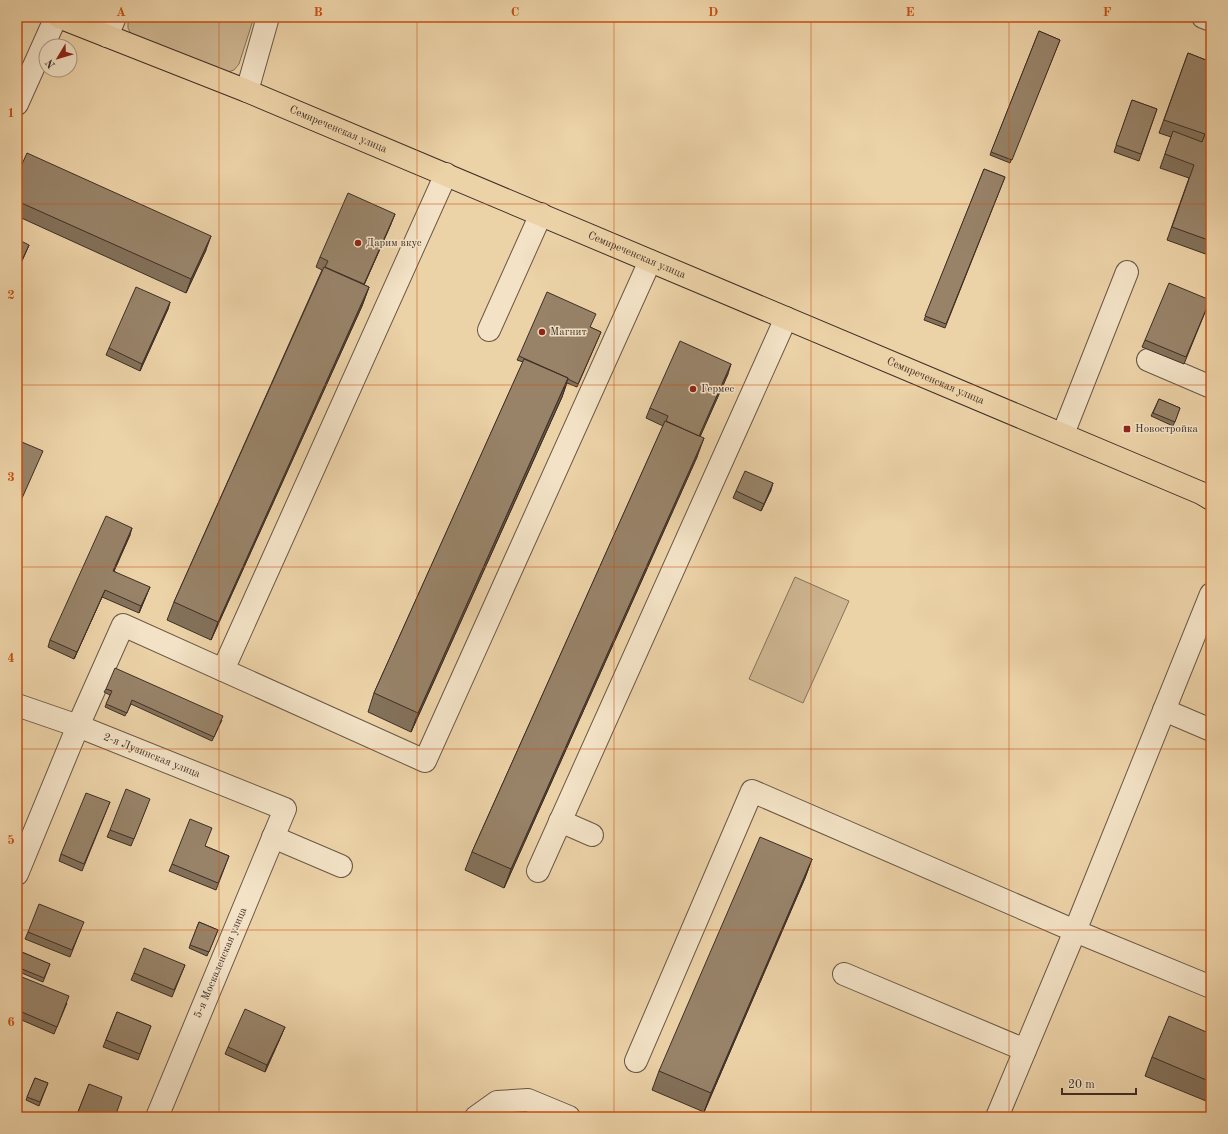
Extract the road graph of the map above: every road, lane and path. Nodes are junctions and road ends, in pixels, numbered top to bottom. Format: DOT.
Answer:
graph roads {
  1 [pos="57,17"];
  2 [pos="268,17"];
  3 [pos="1203,17"];
  4 [pos="1211,20"];
  5 [pos="111,26"];
  6 [pos="247,91"];
  7 [pos="17,104"];
  8 [pos="446,174"];
  9 [pos="541,214"];
  10 [pos="650,260"];
  11 [pos="1127,272"];
  12 [pos="786,318"];
  13 [pos="489,330"];
  14 [pos="1148,360"];
  15 [pos="1211,387"];
  16 [pos="1063,434"];
  17 [pos="1211,499"];
  18 [pos="1211,594"];
  19 [pos="223,670"];
  20 [pos="17,705"];
  21 [pos="1164,710"];
  22 [pos="78,726"];
  23 [pos="1211,730"];
  24 [pos="285,809"];
  25 [pos="560,821"];
  26 [pos="592,835"];
  27 [pos="273,837"];
  28 [pos="341,866"];
  29 [pos="538,872"];
  30 [pos="17,874"];
  31 [pos="1075,931"];
  32 [pos="844,974"];
  33 [pos="1211,987"];
  34 [pos="1025,1050"];
  35 [pos="636,1061"];
  36 [pos="157,1117"];
  37 [pos="476,1117"];
  38 [pos="569,1117"];
  39 [pos="997,1117"];
  1 -- 5 [label="main road, Семиреченская улица"];
  1 -- 7 [label="street"];
  2 -- 6 [label="street"];
  3 -- 4 [label="street"];
  5 -- 6 [label="main road, Семиреченская улица"];
  6 -- 8 [label="main road, Семиреченская улица"];
  8 -- 9 [label="main road, Семиреченская улица"];
  8 -- 19 [label="street"];
  9 -- 10 [label="main road, Семиреченская улица"];
  9 -- 13 [label="street"];
  10 -- 12 [label="main road, Семиреченская улица"];
  10 -- 19 [label="street"];
  11 -- 16 [label="street"];
  12 -- 16 [label="main road, Семиреченская улица"];
  12 -- 25 [label="street"];
  14 -- 15 [label="street"];
  16 -- 17 [label="main road, Семиреченская улица"];
  18 -- 21 [label="street"];
  19 -- 22 [label="street"];
  20 -- 22 [label="street, 2-я Лузинская улица"];
  21 -- 23 [label="street"];
  21 -- 31 [label="street"];
  22 -- 24 [label="street, 2-я Лузинская улица"];
  22 -- 30 [label="street"];
  24 -- 27 [label="street, 5-я Москаленская улица"];
  25 -- 26 [label="street"];
  25 -- 29 [label="street"];
  27 -- 28 [label="street"];
  27 -- 36 [label="street, 5-я Москаленская улица"];
  31 -- 33 [label="street"];
  31 -- 34 [label="street"];
  31 -- 35 [label="street"];
  32 -- 34 [label="street"];
  34 -- 39 [label="street"];
  37 -- 38 [label="street"];
}
